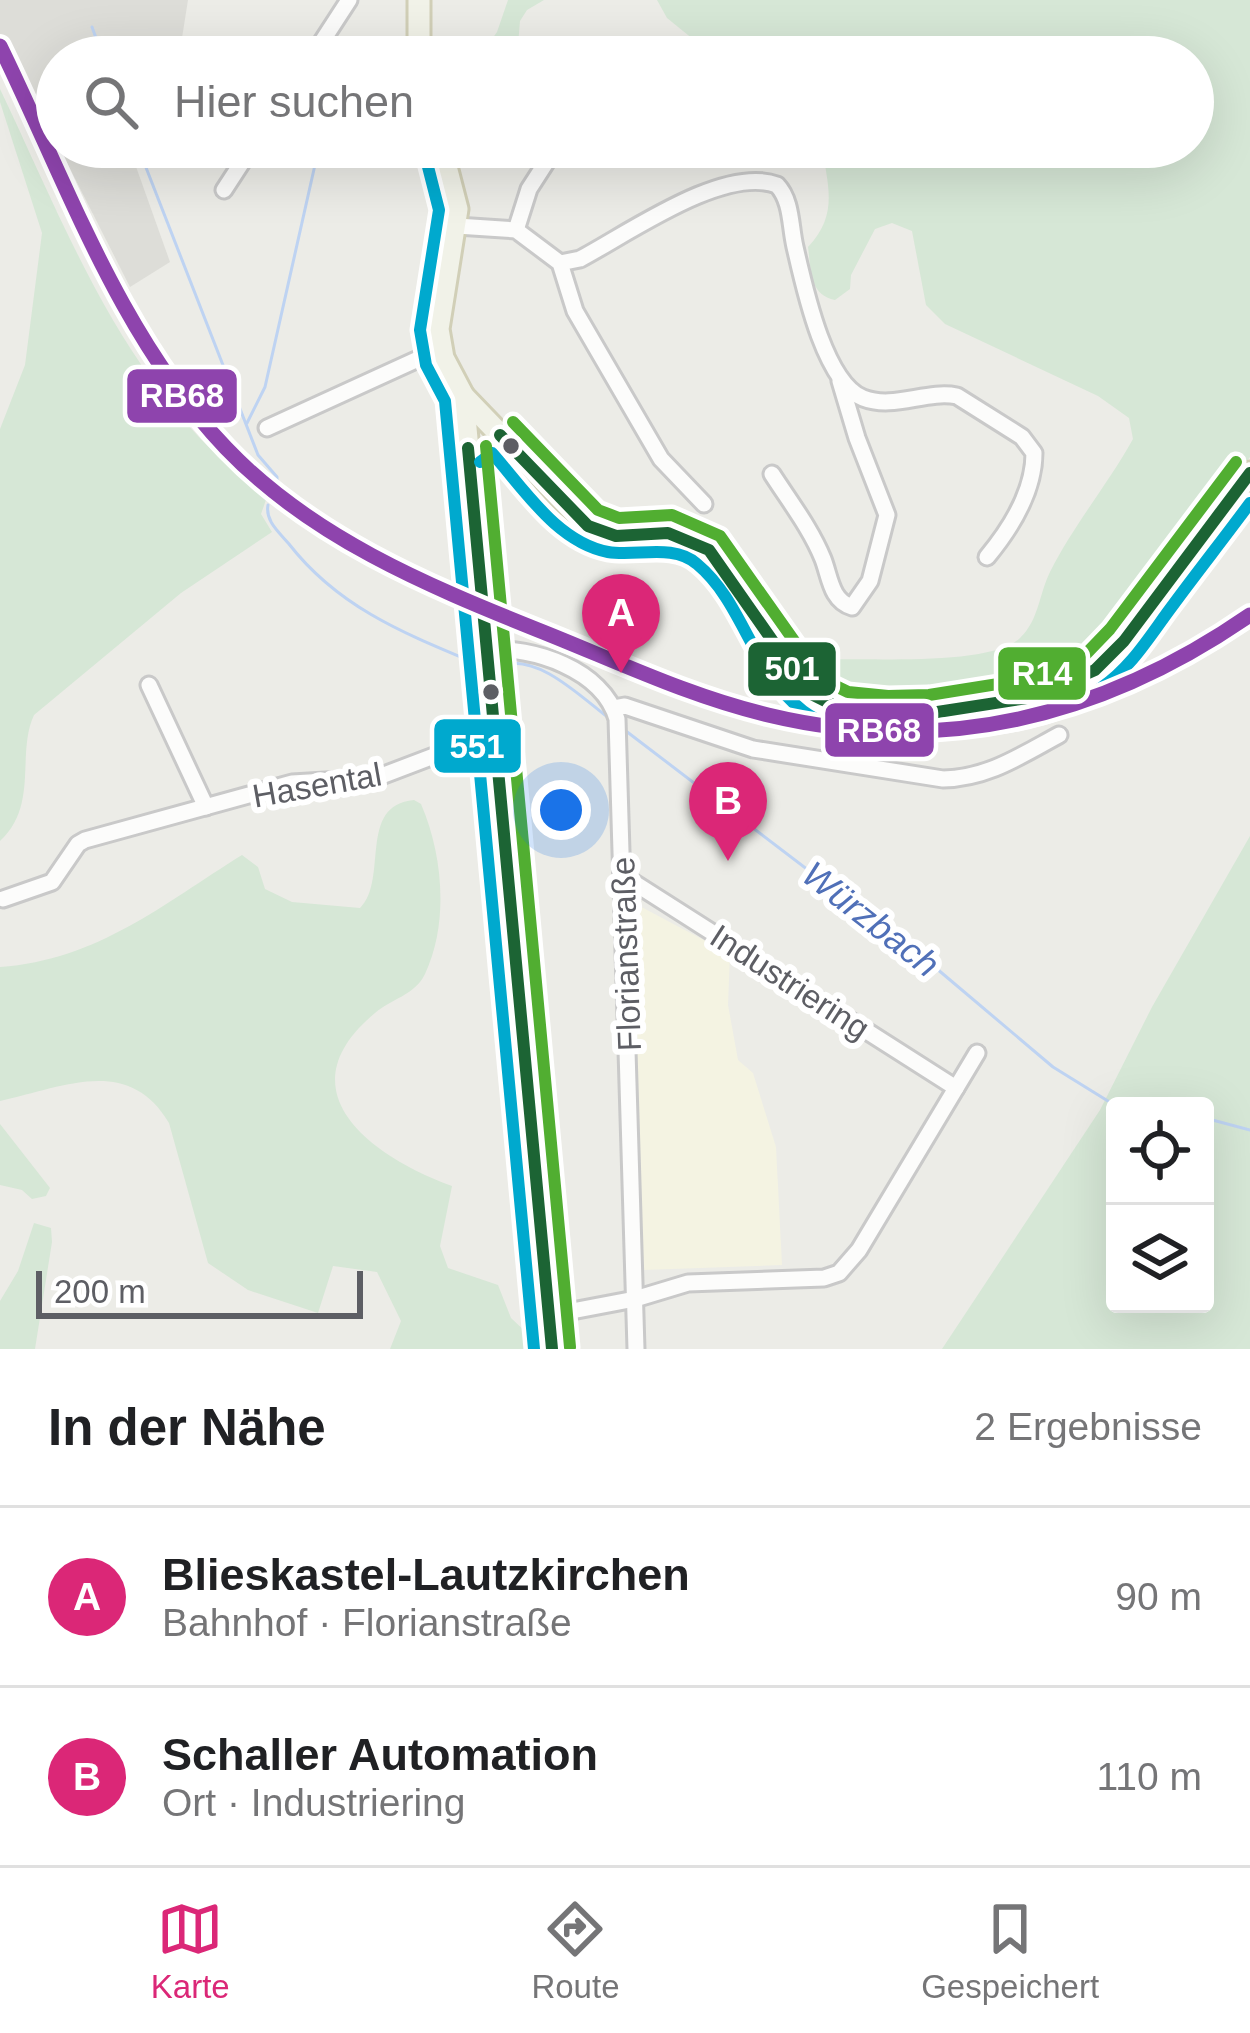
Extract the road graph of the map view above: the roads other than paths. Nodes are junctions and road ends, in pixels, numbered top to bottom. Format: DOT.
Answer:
graph roads {
  1 [pos="349,0"];
  2 [pos="416,2"];
  3 [pos="326,36"];
  4 [pos="418,36"];
  5 [pos="239,168"];
  6 [pos="448,168"];
  7 [pos="542,168"];
  8 [pos="224,190"];
  9 [pos="457,226"];
  10 [pos="516,230"];
  11 [pos="560,263"];
  12 [pos="440,349"];
  13 [pos="840,381"];
  14 [pos="463,396"];
  15 [pos="267,428"];
  16 [pos="500,435"];
  17 [pos="468,448"];
  18 [pos="1250,473"];
  19 [pos="772,474"];
  20 [pos="704,503"];
  21 [pos="987,557"];
  22 [pos="486,650"];
  23 [pos="149,685"];
  24 [pos="617,719"];
  25 [pos="1059,735"];
  26 [pos="497,742"];
  27 [pos="206,807"];
  28 [pos="625,877"];
  29 [pos="3,899"];
  30 [pos="977,1053"];
  31 [pos="956,1088"];
  32 [pos="635,1299"];
  33 [pos="551,1315"];
  34 [pos="552,1349"];
  35 [pos="636,1349"];
  1 -- 3 [label="street"];
  2 -- 4 [label="main road"];
  5 -- 8 [label="street"];
  6 -- 9 [label="main road"];
  7 -- 10 [label="street"];
  9 -- 10 [label="street"];
  9 -- 12 [label="main road"];
  10 -- 11 [label="street"];
  11 -- 13 [label="street"];
  11 -- 20 [label="street"];
  12 -- 14 [label="main road"];
  12 -- 15 [label="street"];
  13 -- 19 [label="street"];
  13 -- 21 [label="street"];
  14 -- 16 [label="main road"];
  14 -- 17 [label="main road"];
  16 -- 17 [label="main road"];
  16 -- 18 [label="main road"];
  17 -- 22 [label="main road"];
  22 -- 24 [label="street"];
  22 -- 26 [label="main road"];
  23 -- 27 [label="street, Hasental"];
  24 -- 25 [label="street"];
  24 -- 28 [label="street, Florianstraße"];
  26 -- 27 [label="street, Hasental"];
  26 -- 33 [label="main road"];
  27 -- 29 [label="street, Hasental"];
  28 -- 31 [label="street, Industriering"];
  28 -- 32 [label="street, Florianstraße"];
  30 -- 31 [label="street"];
  31 -- 32 [label="street"];
  32 -- 33 [label="street"];
  32 -- 35 [label="street, Florianstraße"];
  33 -- 34 [label="main road"];
}
